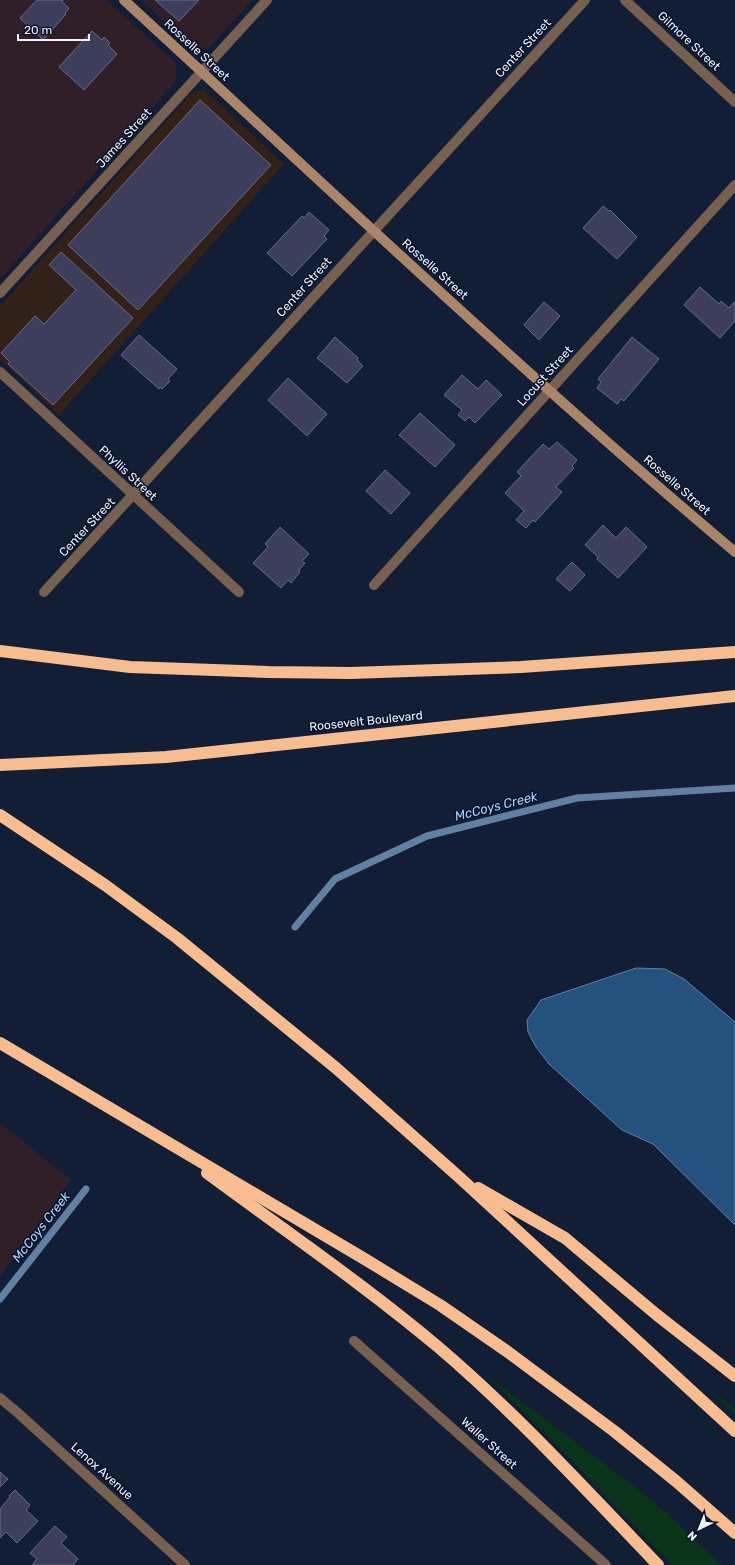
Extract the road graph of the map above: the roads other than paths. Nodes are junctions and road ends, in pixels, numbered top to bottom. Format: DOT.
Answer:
graph roads {
  1 [pos="124,0"];
  2 [pos="267,0"];
  3 [pos="585,0"];
  4 [pos="625,0"];
  5 [pos="202,72"];
  6 [pos="735,102"];
  7 [pos="735,185"];
  8 [pos="373,231"];
  9 [pos="0,293"];
  10 [pos="0,372"];
  11 [pos="550,390"];
  12 [pos="133,496"];
  13 [pos="735,552"];
  14 [pos="374,585"];
  15 [pos="44,592"];
  16 [pos="239,592"];
  17 [pos="0,651"];
  18 [pos="735,652"];
  19 [pos="735,696"];
  20 [pos="0,765"];
  21 [pos="0,815"];
  22 [pos="0,1043"];
  23 [pos="147,1130"];
  24 [pos="459,1177"];
  25 [pos="354,1341"];
  26 [pos="735,1376"];
  27 [pos="0,1398"];
  28 [pos="735,1431"];
  29 [pos="735,1533"];
  30 [pos="185,1565"];
  31 [pos="606,1565"];
  32 [pos="658,1565"];
  1 -- 5 [label="street, Rosselle Street"];
  2 -- 5 [label="street, James Street"];
  3 -- 8 [label="street, Center Street"];
  4 -- 6 [label="street, Gilmore Street"];
  5 -- 8 [label="street, Rosselle Street"];
  5 -- 9 [label="street, James Street"];
  7 -- 11 [label="street, Locust Street"];
  8 -- 11 [label="street, Rosselle Street"];
  8 -- 12 [label="street, Center Street"];
  10 -- 12 [label="street, Phyllis Street"];
  11 -- 13 [label="street, Rosselle Street"];
  11 -- 14 [label="street, Locust Street"];
  12 -- 15 [label="street, Center Street"];
  12 -- 16 [label="street, Phyllis Street"];
  17 -- 18 [label="highway"];
  19 -- 20 [label="highway, Roosevelt Boulevard"];
  21 -- 24 [label="highway"];
  22 -- 23 [label="highway"];
  23 -- 29 [label="highway"];
  23 -- 32 [label="highway"];
  24 -- 26 [label="highway"];
  24 -- 28 [label="highway"];
  25 -- 31 [label="street, Waller Street"];
  27 -- 30 [label="street, Lenox Avenue"];
}
